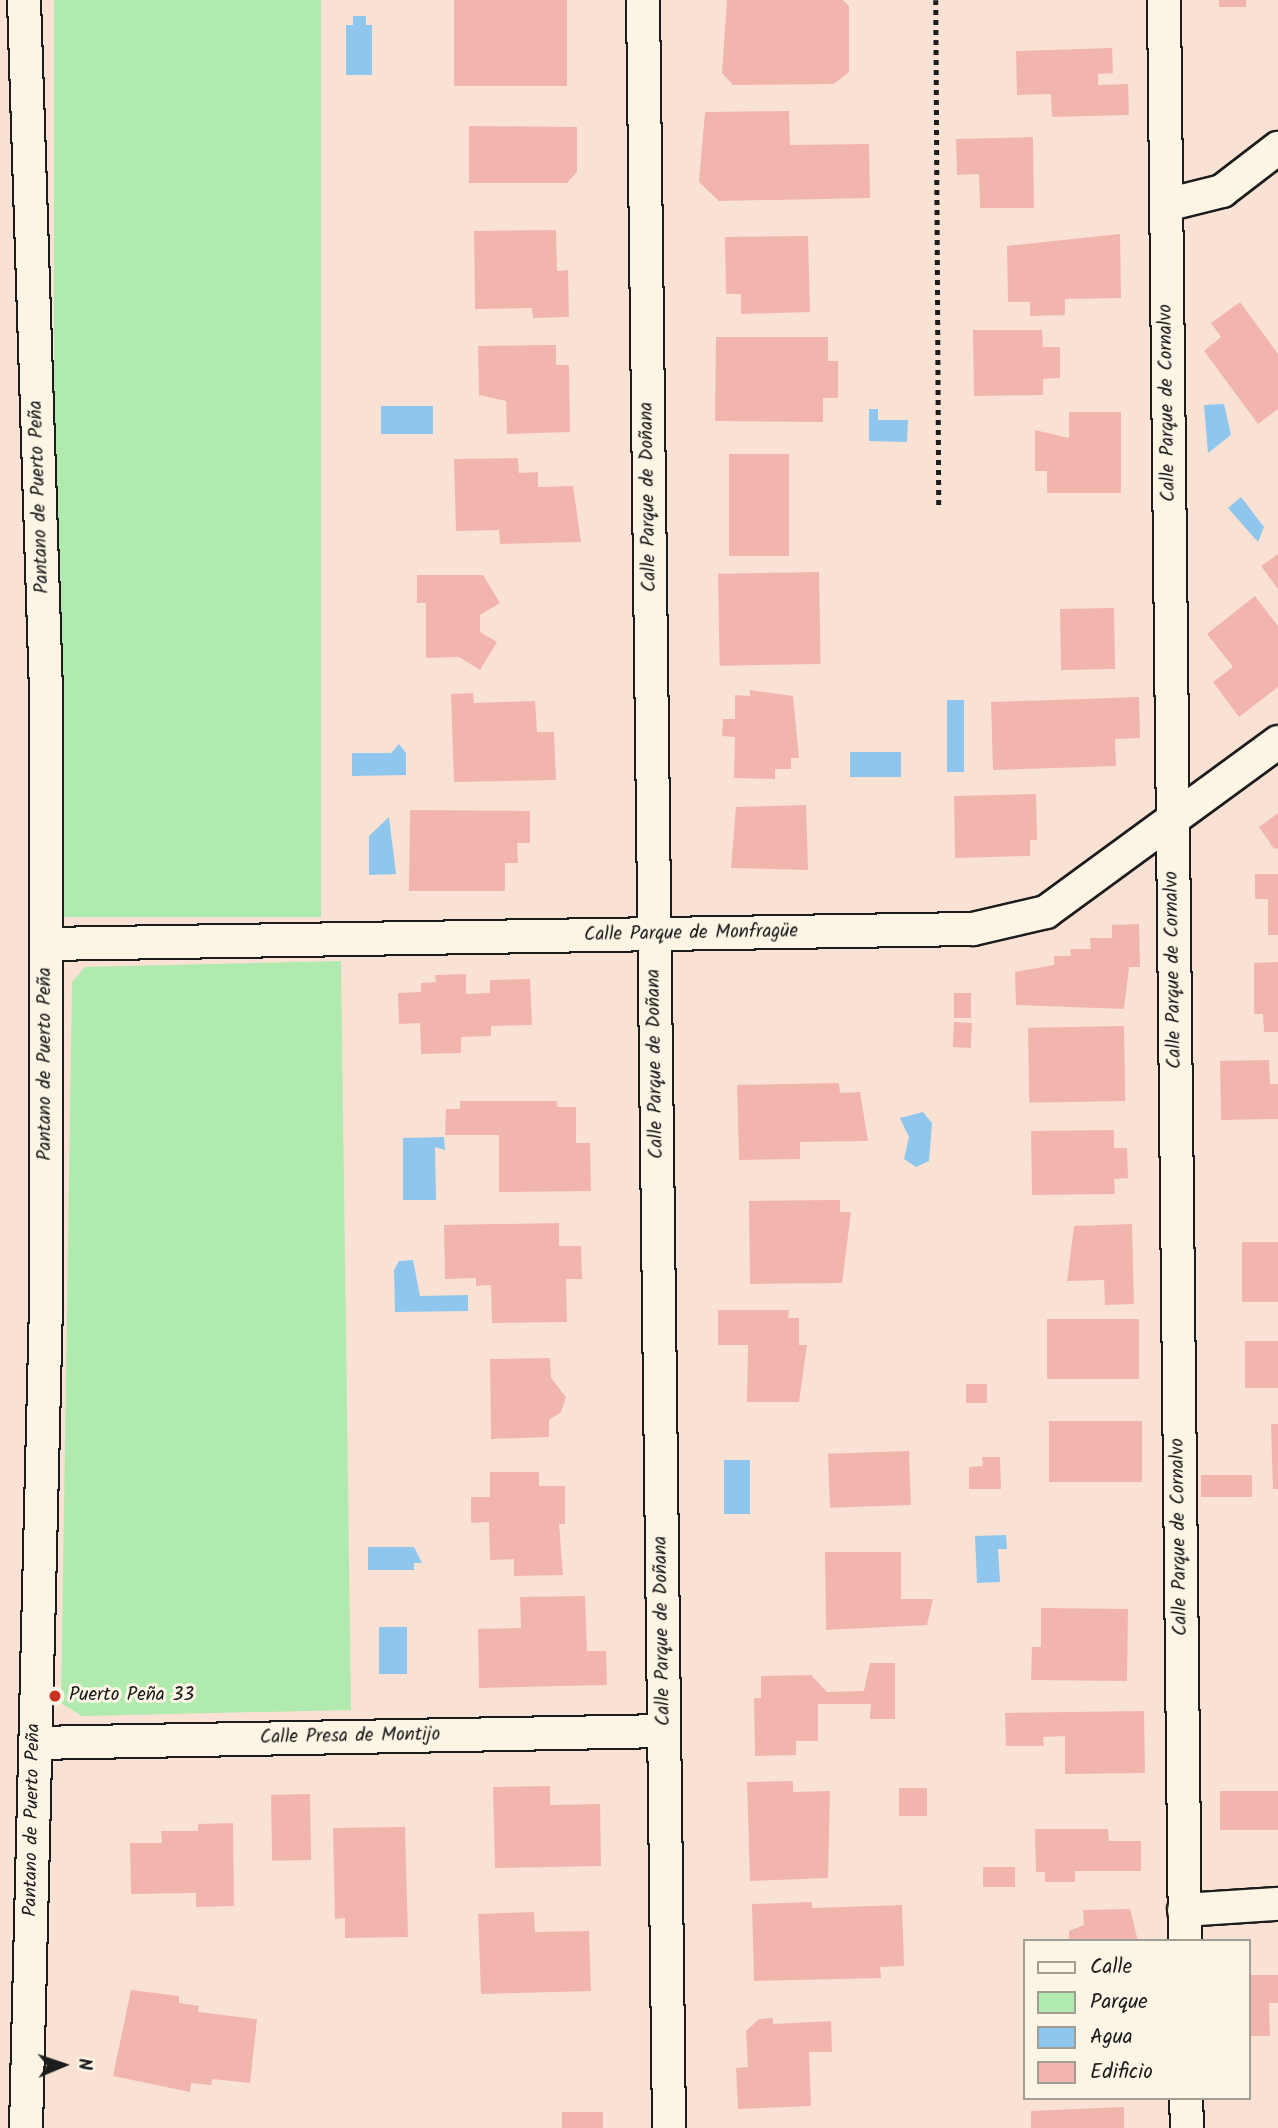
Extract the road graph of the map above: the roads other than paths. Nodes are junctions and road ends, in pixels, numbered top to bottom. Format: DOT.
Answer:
graph roads {
  1 [pos="24,0"];
  2 [pos="643,0"];
  3 [pos="1164,0"];
  4 [pos="1278,148"];
  5 [pos="1166,205"];
  6 [pos="1278,742"];
  7 [pos="1173,822"];
  8 [pos="654,935"];
  9 [pos="46,944"];
  10 [pos="664,1731"];
  11 [pos="35,1743"];
  12 [pos="1278,1905"];
  13 [pos="1184,1925"];
  14 [pos="1186,2100"];
  15 [pos="26,2128"];
  16 [pos="669,2128"];
  17 [pos="1187,2128"];
  1 -- 9 [label="street, Pantano de Puerto Peña"];
  2 -- 8 [label="street, Calle Parque de Doñana"];
  3 -- 5 [label="street, Calle Parque de Cornalvo"];
  4 -- 5 [label="street"];
  5 -- 7 [label="street, Calle Parque de Cornalvo"];
  6 -- 7 [label="street, Calle Parque de Monfragüe"];
  7 -- 8 [label="street, Calle Parque de Monfragüe"];
  7 -- 13 [label="street, Calle Parque de Cornalvo"];
  8 -- 9 [label="street, Calle Parque de Monfragüe"];
  8 -- 10 [label="street, Calle Parque de Doñana"];
  9 -- 11 [label="street, Pantano de Puerto Peña"];
  10 -- 11 [label="street, Calle Presa de Montijo"];
  10 -- 16 [label="street, Calle Parque de Doñana"];
  11 -- 15 [label="street, Pantano de Puerto Peña"];
  12 -- 13 [label="street"];
  14 -- 17 [label="street"];
}
